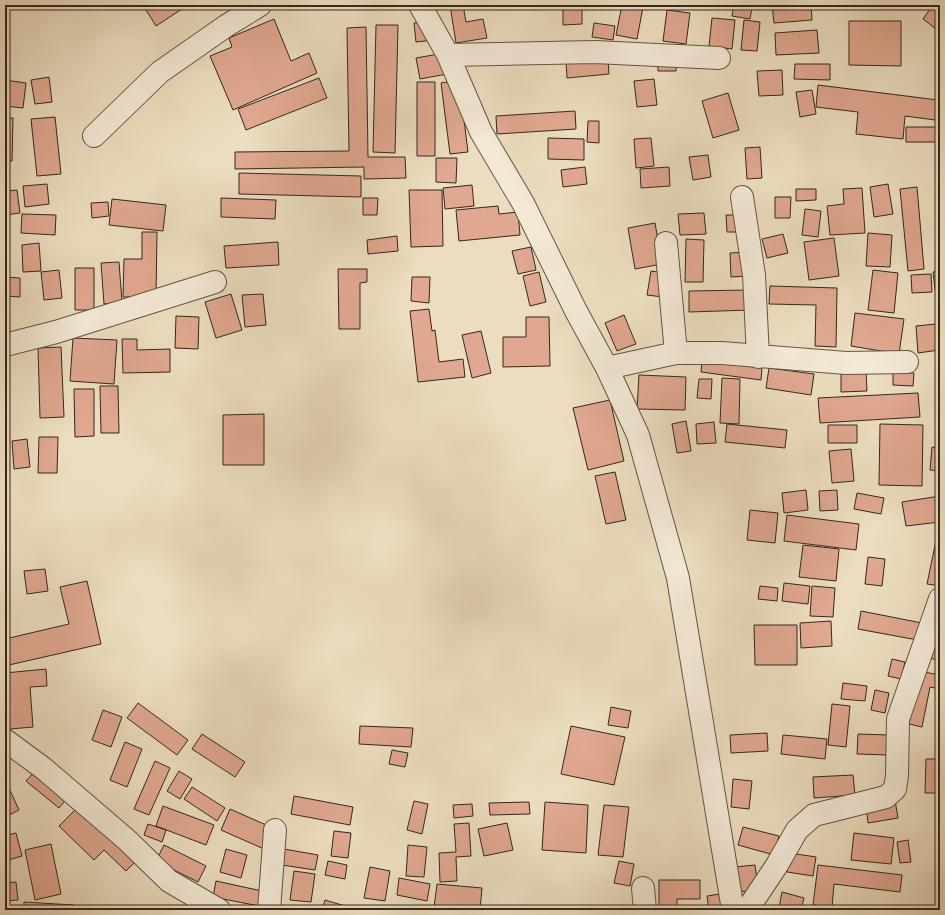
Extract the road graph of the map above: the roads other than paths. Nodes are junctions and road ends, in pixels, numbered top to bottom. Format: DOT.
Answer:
graph roads {
  1 [pos="260,5"];
  2 [pos="420,5"];
  3 [pos="448,55"];
  4 [pos="719,58"];
  5 [pos="94,136"];
  6 [pos="742,197"];
  7 [pos="666,243"];
  8 [pos="215,282"];
  9 [pos="5,345"];
  10 [pos="676,353"];
  11 [pos="758,357"];
  12 [pos="907,362"];
  13 [pos="607,368"];
  14 [pos="940,599"];
  15 [pos="5,740"];
  16 [pos="275,830"];
  17 [pos="644,888"];
  18 [pos="219,910"];
  19 [pos="268,910"];
  20 [pos="645,910"];
  21 [pos="733,910"];
  22 [pos="747,910"];
  1 -- 5 [label="street"];
  2 -- 3 [label="street"];
  3 -- 4 [label="street"];
  3 -- 13 [label="street"];
  6 -- 11 [label="street"];
  7 -- 10 [label="street"];
  8 -- 9 [label="street"];
  10 -- 11 [label="street"];
  10 -- 13 [label="street"];
  11 -- 12 [label="street"];
  13 -- 21 [label="street"];
  14 -- 22 [label="street"];
  15 -- 18 [label="street"];
  16 -- 19 [label="street"];
  17 -- 20 [label="street"];
}
